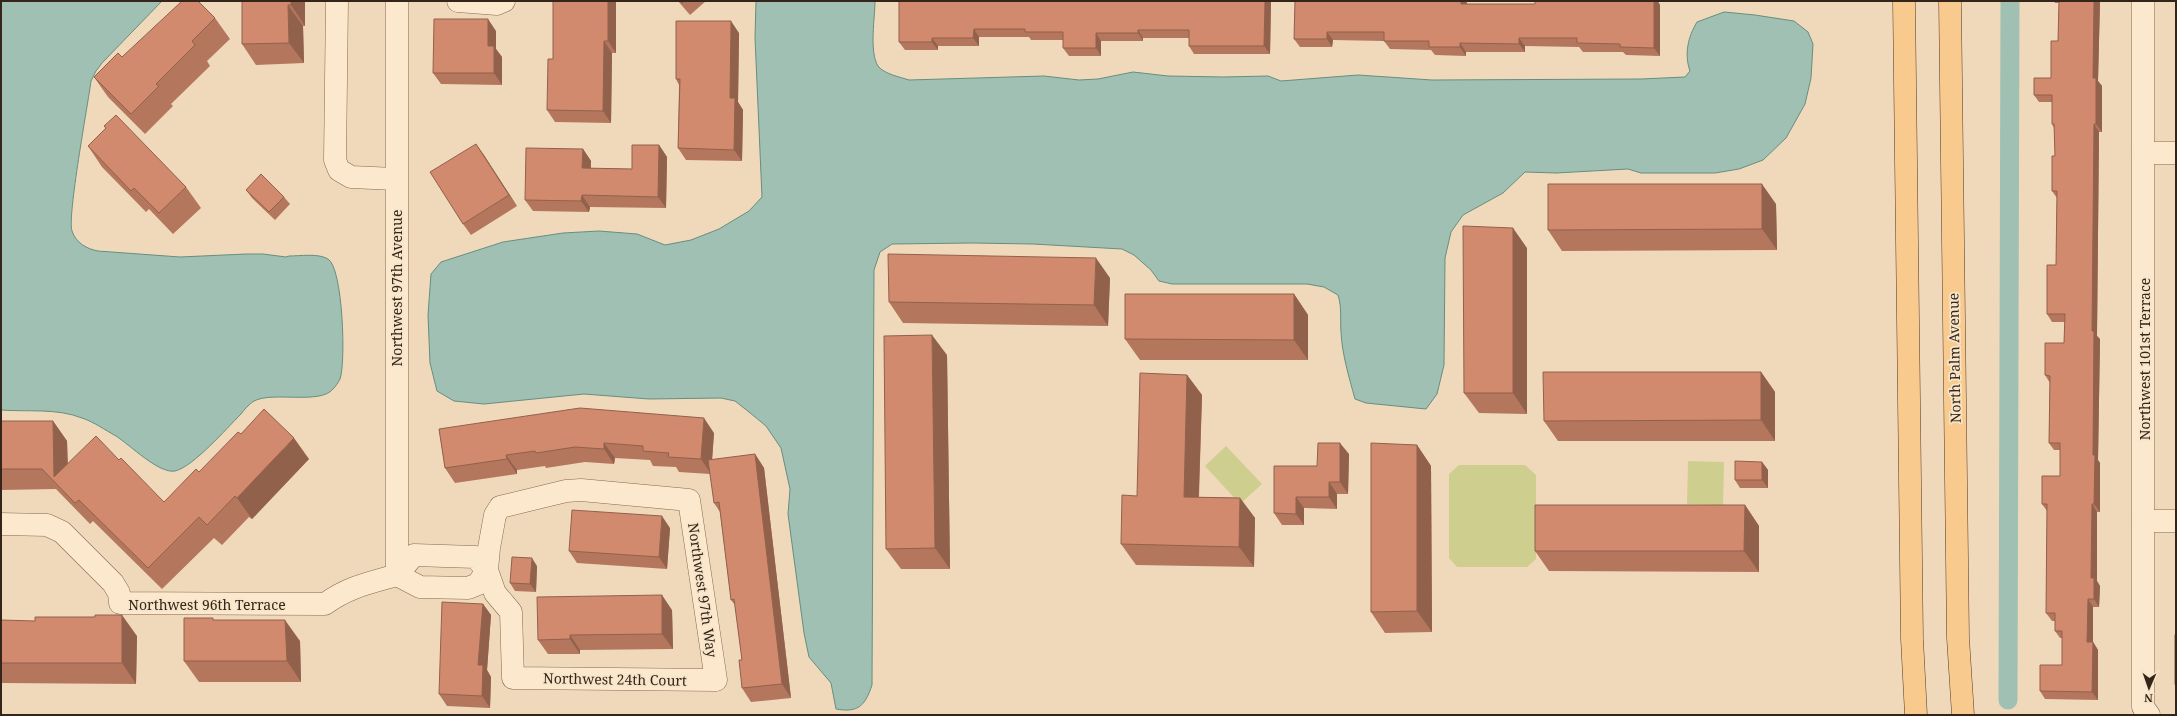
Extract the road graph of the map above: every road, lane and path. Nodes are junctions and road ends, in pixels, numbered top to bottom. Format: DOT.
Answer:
graph roads {
  1 [pos="336,1"];
  2 [pos="397,1"];
  3 [pos="458,1"];
  4 [pos="504,1"];
  5 [pos="1904,1"];
  6 [pos="1950,1"];
  7 [pos="2143,1"];
  8 [pos="2144,153"];
  9 [pos="2176,153"];
  10 [pos="395,178"];
  11 [pos="2144,521"];
  12 [pos="2176,521"];
  13 [pos="1,524"];
  14 [pos="487,570"];
  15 [pos="397,575"];
  16 [pos="716,680"];
  17 [pos="1916,715"];
  18 [pos="1963,715"];
  19 [pos="2149,715"];
  1 -- 10 [label="street"];
  2 -- 10 [label="street, Northwest 97th Avenue"];
  3 -- 4 [label="street"];
  5 -- 17 [label="main road"];
  6 -- 18 [label="main road, North Palm Avenue"];
  7 -- 8 [label="street, Northwest 101st Terrace"];
  8 -- 9 [label="street"];
  8 -- 11 [label="street, Northwest 101st Terrace"];
  10 -- 15 [label="street, Northwest 97th Avenue"];
  11 -- 12 [label="street"];
  11 -- 19 [label="street, Northwest 101st Terrace"];
  13 -- 15 [label="street, Northwest 96th Terrace"];
  14 -- 15 [label="street"];
  14 -- 15 [label="street"];
  14 -- 16 [label="street, Northwest 24th Court"];
  14 -- 16 [label="street, Northwest 97th Way"];
}
